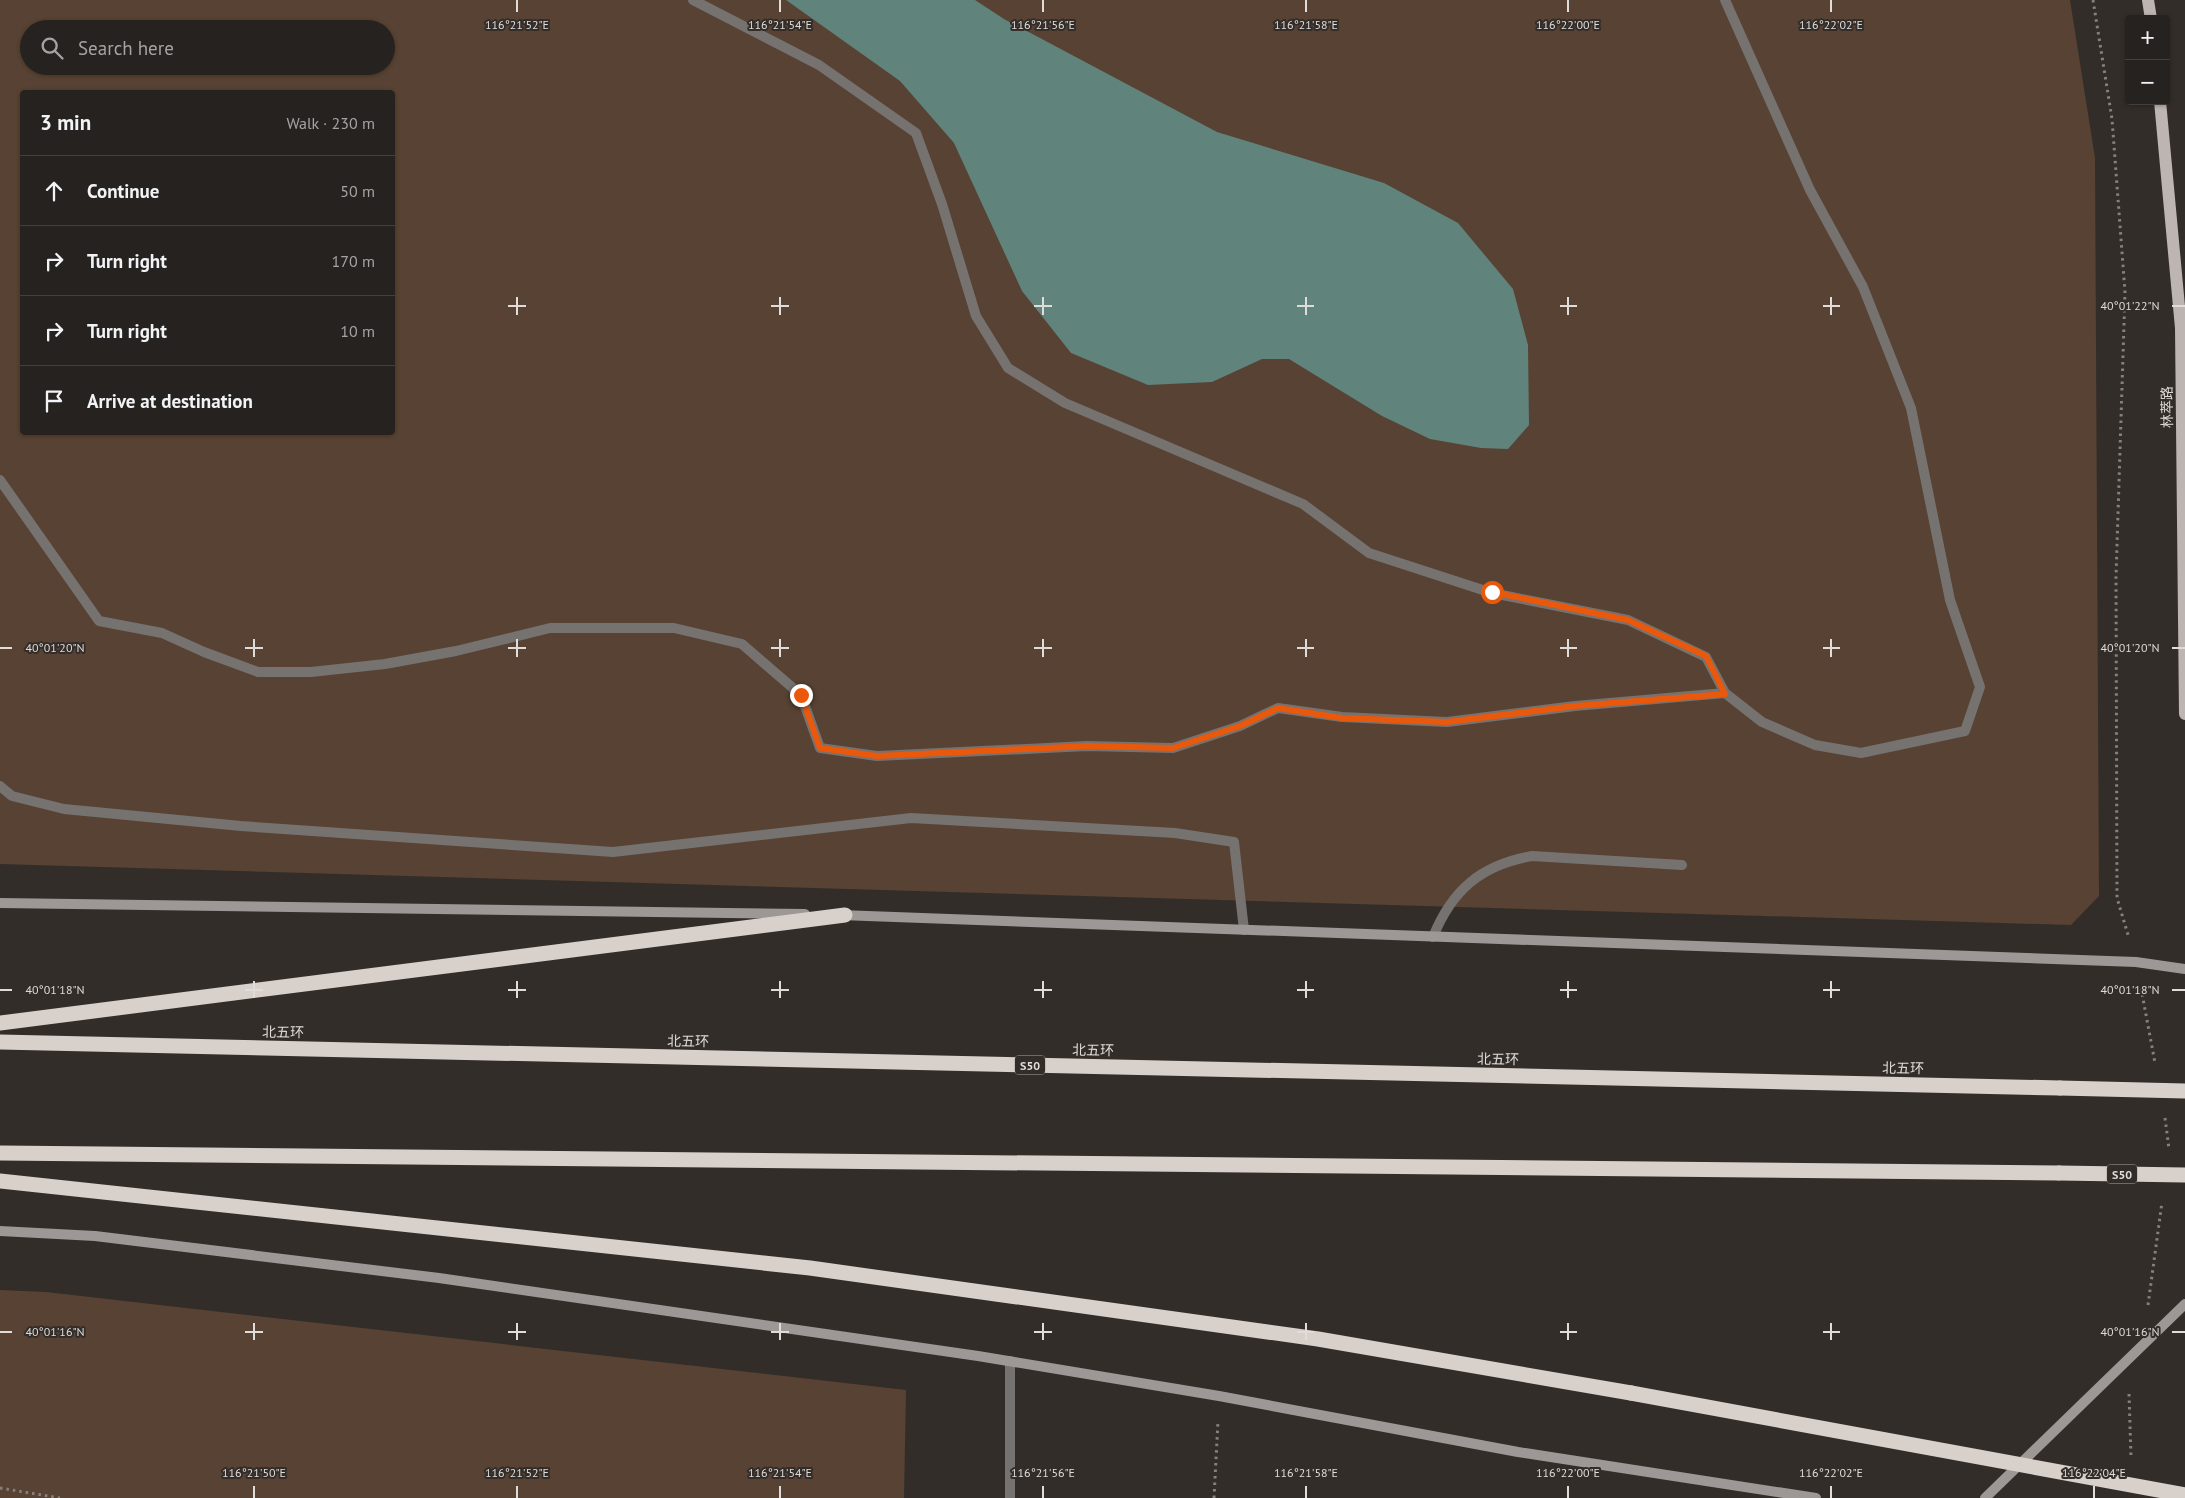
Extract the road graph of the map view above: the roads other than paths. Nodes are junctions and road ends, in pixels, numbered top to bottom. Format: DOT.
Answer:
graph roads {
  1 [pos="693,0"];
  2 [pos="1725,0"];
  3 [pos="2148,0"];
  4 [pos="2150,15"];
  5 [pos="2160,105"];
  6 [pos="0,480"];
  7 [pos="1725,694"];
  8 [pos="2185,714"];
  9 [pos="0,786"];
  10 [pos="1682,865"];
  11 [pos="0,903"];
  12 [pos="845,915"];
  13 [pos="1244,930"];
  14 [pos="1433,937"];
  15 [pos="2185,969"];
  16 [pos="0,1023"];
  17 [pos="0,1042"];
  18 [pos="2185,1091"];
  19 [pos="0,1153"];
  20 [pos="2185,1175"];
  21 [pos="0,1180"];
  22 [pos="0,1231"];
  23 [pos="2185,1304"];
  24 [pos="1010,1361"];
  25 [pos="2185,1496"];
  26 [pos="1010,1498"];
  27 [pos="1816,1498"];
  28 [pos="1985,1498"];
  1 -- 7 [label="lane"];
  2 -- 7 [label="lane"];
  3 -- 4 [label="main road"];
  5 -- 8 [label="main road, 林萃路"];
  6 -- 7 [label="lane"];
  9 -- 13 [label="lane"];
  10 -- 14 [label="lane"];
  11 -- 12 [label="street"];
  12 -- 13 [label="street"];
  12 -- 16 [label="highway"];
  13 -- 14 [label="street"];
  14 -- 15 [label="street"];
  17 -- 18 [label="highway, 北五环 / S50, bridge"];
  19 -- 20 [label="highway, S50, bridge"];
  21 -- 25 [label="highway, bridge"];
  22 -- 24 [label="street"];
  23 -- 28 [label="street"];
  24 -- 26 [label="lane"];
  24 -- 27 [label="street"];
}
